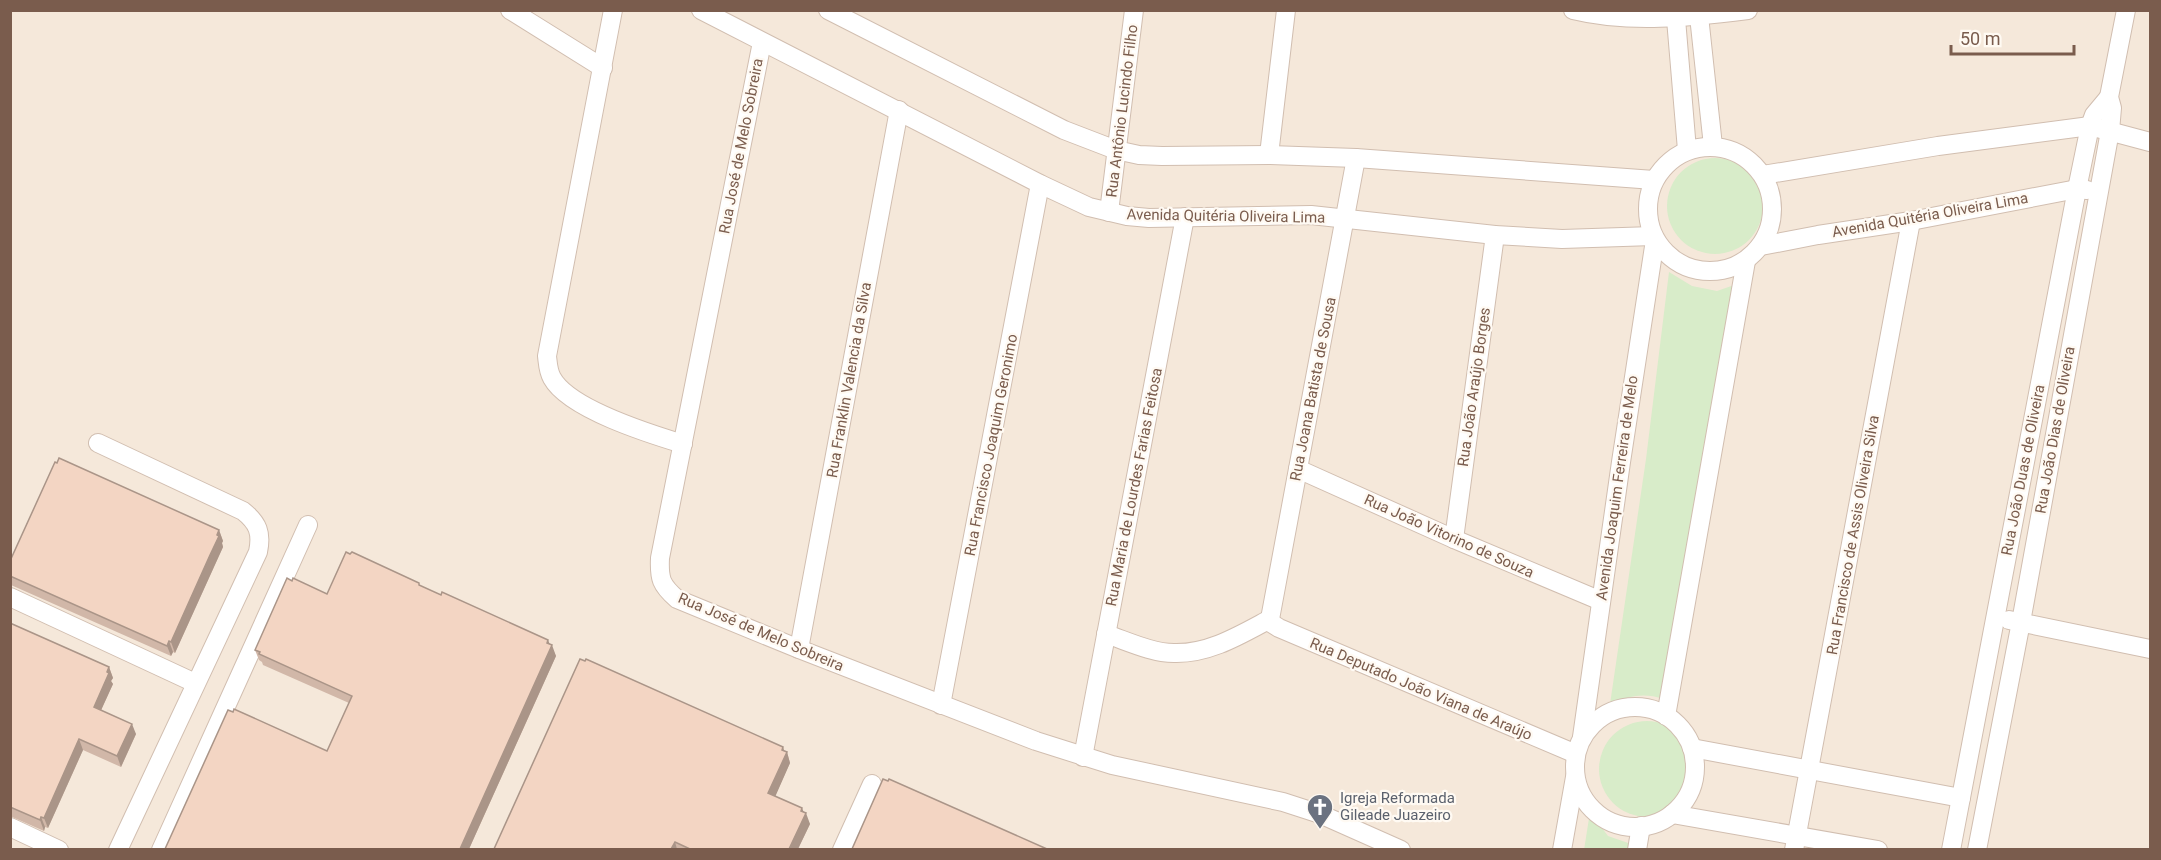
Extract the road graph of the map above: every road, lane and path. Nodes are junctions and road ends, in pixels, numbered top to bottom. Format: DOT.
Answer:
graph roads {
  1 [pos="510,10"];
  2 [pos="613,10"];
  3 [pos="701,10"];
  4 [pos="828,10"];
  5 [pos="1134,10"];
  6 [pos="1286,10"];
  7 [pos="1573,10"];
  8 [pos="1748,10"];
  9 [pos="2126,10"];
  10 [pos="1700,16"];
  11 [pos="1676,19"];
  12 [pos="762,42"];
  13 [pos="603,68"];
  14 [pos="2109,97"];
  15 [pos="899,110"];
  16 [pos="2090,126"];
  17 [pos="2110,131"];
  18 [pos="2151,142"];
  19 [pos="1713,146"];
  20 [pos="1116,150"];
  21 [pos="1687,150"];
  22 [pos="1269,155"];
  23 [pos="1356,158"];
  24 [pos="1763,175"];
  25 [pos="1654,180"];
  26 [pos="1040,184"];
  27 [pos="2077,189"];
  28 [pos="2099,192"];
  29 [pos="1109,212"];
  30 [pos="1185,217"];
  31 [pos="1345,218"];
  32 [pos="1911,221"];
  33 [pos="1495,235"];
  34 [pos="1654,238"];
  35 [pos="1761,246"];
  36 [pos="1746,261"];
  37 [pos="98,443"];
  38 [pos="682,444"];
  39 [pos="1298,469"];
  40 [pos="2017,503"];
  41 [pos="2041,508"];
  42 [pos="308,525"];
  43 [pos="1454,539"];
  44 [pos="10,597"];
  45 [pos="1601,601"];
  46 [pos="1995,618"];
  47 [pos="1270,619"];
  48 [pos="2021,622"];
  49 [pos="1106,634"];
  50 [pos="799,649"];
  51 [pos="2151,649"];
  52 [pos="195,683"];
  53 [pos="941,705"];
  54 [pos="1666,716"];
  55 [pos="1582,737"];
  56 [pos="1692,748"];
  57 [pos="1575,754"];
  58 [pos="1083,757"];
  59 [pos="1810,771"];
  60 [pos="1575,776"];
  61 [pos="872,784"];
  62 [pos="1961,798"];
  63 [pos="1672,814"];
  64 [pos="1641,826"];
  65 [pos="10,828"];
  66 [pos="1796,842"];
  67 [pos="59,849"];
  68 [pos="118,849"];
  69 [pos="161,849"];
  70 [pos="842,849"];
  71 [pos="1401,849"];
  72 [pos="1562,849"];
  73 [pos="1636,849"];
  74 [pos="1878,849"];
  75 [pos="1951,849"];
  76 [pos="1977,849"];
  1 -- 13 [label="street"];
  2 -- 13 [label="street"];
  3 -- 12 [label="street, Avenida Quitéria Oliveira Lima"];
  4 -- 20 [label="street"];
  5 -- 20 [label="street, Rua Antônio Lucindo Filho"];
  6 -- 22 [label="street"];
  7 -- 11 [label="street"];
  8 -- 10 [label="street"];
  9 -- 14 [label="street, Rua João Dias de Oliveira"];
  10 -- 11 [label="street"];
  10 -- 19 [label="street"];
  11 -- 21 [label="street"];
  12 -- 15 [label="street, Avenida Quitéria Oliveira Lima"];
  12 -- 38 [label="street, Rua José de Melo Sobreira"];
  13 -- 38 [label="street"];
  14 -- 16 [label="street, Rua João Duas de Oliveira"];
  14 -- 17 [label="street, Rua João Dias de Oliveira"];
  15 -- 26 [label="street, Avenida Quitéria Oliveira Lima"];
  15 -- 50 [label="street, Rua Franklin Valencia da Silva"];
  16 -- 17 [label="street"];
  16 -- 24 [label="street"];
  16 -- 27 [label="street, Rua João Duas de Oliveira"];
  17 -- 18 [label="street"];
  17 -- 28 [label="street, Rua João Dias de Oliveira"];
  19 -- 21 [label="street"];
  19 -- 24 [label="street"];
  20 -- 22 [label="street"];
  20 -- 29 [label="street, Rua Antônio Lucindo Filho"];
  21 -- 25 [label="street"];
  22 -- 23 [label="street"];
  23 -- 25 [label="street"];
  23 -- 31 [label="street, Rua Joana Batista de Sousa"];
  24 -- 35 [label="street"];
  25 -- 34 [label="street"];
  26 -- 29 [label="street, Avenida Quitéria Oliveira Lima"];
  26 -- 53 [label="street, Rua Francisco Joaquim Geronimo"];
  27 -- 28 [label="street, Avenida Quitéria Oliveira Lima"];
  27 -- 32 [label="street, Avenida Quitéria Oliveira Lima"];
  27 -- 40 [label="street, Rua João Duas de Oliveira"];
  28 -- 41 [label="street, Rua João Dias de Oliveira"];
  29 -- 30 [label="street, Avenida Quitéria Oliveira Lima"];
  30 -- 31 [label="street, Avenida Quitéria Oliveira Lima"];
  30 -- 49 [label="street, Rua Maria de Lourdes Farias Feitosa"];
  31 -- 33 [label="street, Avenida Quitéria Oliveira Lima"];
  31 -- 39 [label="street, Rua Joana Batista de Sousa"];
  32 -- 35 [label="street, Avenida Quitéria Oliveira Lima"];
  32 -- 59 [label="street, Rua Francisco de Assis Oliveira Silva"];
  33 -- 34 [label="street, Avenida Quitéria Oliveira Lima"];
  33 -- 43 [label="street, Rua João Araújo Borges"];
  34 -- 36 [label="street"];
  34 -- 45 [label="street, Avenida Joaquim Ferreira de Melo"];
  35 -- 36 [label="street"];
  36 -- 54 [label="street"];
  37 -- 52 [label="street"];
  38 -- 50 [label="street, Rua José de Melo Sobreira"];
  39 -- 43 [label="street, Rua João Vitorino de Souza"];
  39 -- 47 [label="street, Rua Joana Batista de Sousa"];
  40 -- 41 [label="street"];
  40 -- 46 [label="street, Rua João Duas de Oliveira"];
  41 -- 48 [label="street, Rua João Dias de Oliveira"];
  42 -- 69 [label="street"];
  43 -- 45 [label="street, Rua João Vitorino de Souza"];
  44 -- 52 [label="street"];
  45 -- 55 [label="street, Avenida Joaquim Ferreira de Melo"];
  46 -- 48 [label="street"];
  46 -- 62 [label="street, Rua João Duas de Oliveira"];
  47 -- 49 [label="street"];
  47 -- 57 [label="street, Rua Deputado João Viana de Araújo"];
  48 -- 51 [label="street"];
  48 -- 76 [label="street, Rua João Dias de Oliveira"];
  49 -- 58 [label="street, Rua Maria de Lourdes Farias Feitosa"];
  50 -- 53 [label="street, Rua José de Melo Sobreira"];
  52 -- 68 [label="street"];
  53 -- 58 [label="street, Rua José de Melo Sobreira"];
  54 -- 55 [label="street"];
  54 -- 56 [label="street"];
  55 -- 57 [label="street"];
  56 -- 59 [label="street"];
  56 -- 63 [label="street"];
  57 -- 60 [label="street"];
  58 -- 71 [label="street, Rua José de Melo Sobreira"];
  59 -- 62 [label="street"];
  59 -- 66 [label="street, Rua Francisco de Assis Oliveira Silva"];
  60 -- 64 [label="street"];
  60 -- 72 [label="street"];
  61 -- 70 [label="street"];
  62 -- 75 [label="street, Rua João Duas de Oliveira"];
  63 -- 64 [label="street"];
  63 -- 66 [label="street"];
  64 -- 73 [label="street"];
  65 -- 67 [label="street"];
  66 -- 74 [label="street"];
}
